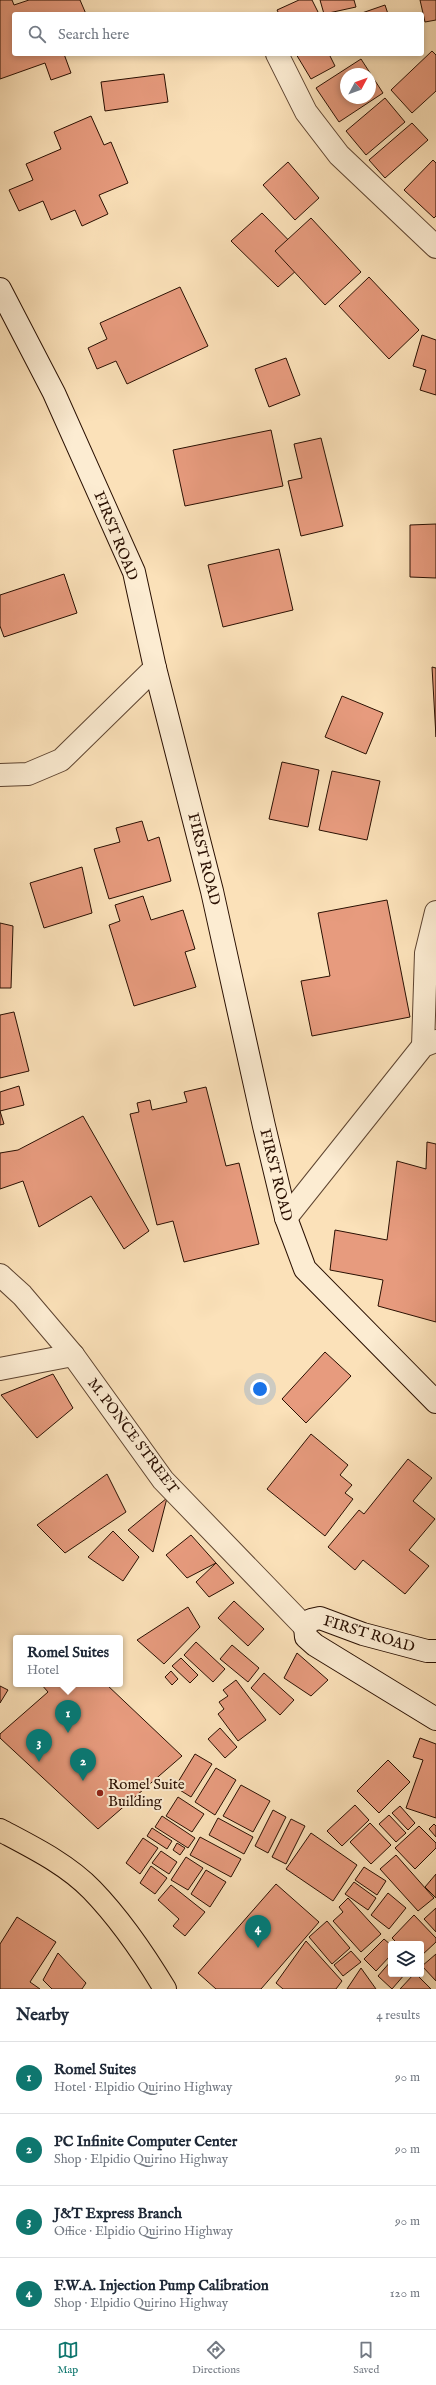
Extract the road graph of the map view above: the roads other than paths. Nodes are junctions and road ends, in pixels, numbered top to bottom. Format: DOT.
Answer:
graph roads {
  1 [pos="278,56"];
  2 [pos="436,247"];
  3 [pos="0,289"];
  4 [pos="155,668"];
  5 [pos="0,775"];
  6 [pos="436,912"];
  7 [pos="429,1043"];
  8 [pos="286,1218"];
  9 [pos="0,1275"];
  10 [pos="73,1355"];
  11 [pos="0,1369"];
  12 [pos="436,1402"];
  13 [pos="305,1627"];
  14 [pos="436,1651"];
  15 [pos="436,1719"];
  16 [pos="0,1830"];
  17 [pos="165,1989"];
  1 -- 2 [label="street"];
  3 -- 4 [label="street, FIRST ROAD"];
  4 -- 5 [label="street"];
  4 -- 8 [label="street, FIRST ROAD"];
  6 -- 7 [label="street"];
  7 -- 8 [label="street"];
  8 -- 12 [label="street, FIRST ROAD"];
  9 -- 10 [label="street, M. PONCE STREET"];
  10 -- 11 [label="street"];
  10 -- 13 [label="street, M. PONCE STREET"];
  13 -- 14 [label="street, FIRST ROAD"];
  13 -- 15 [label="street, M. PONCE STREET"];
  16 -- 17 [label="highway"];
}
